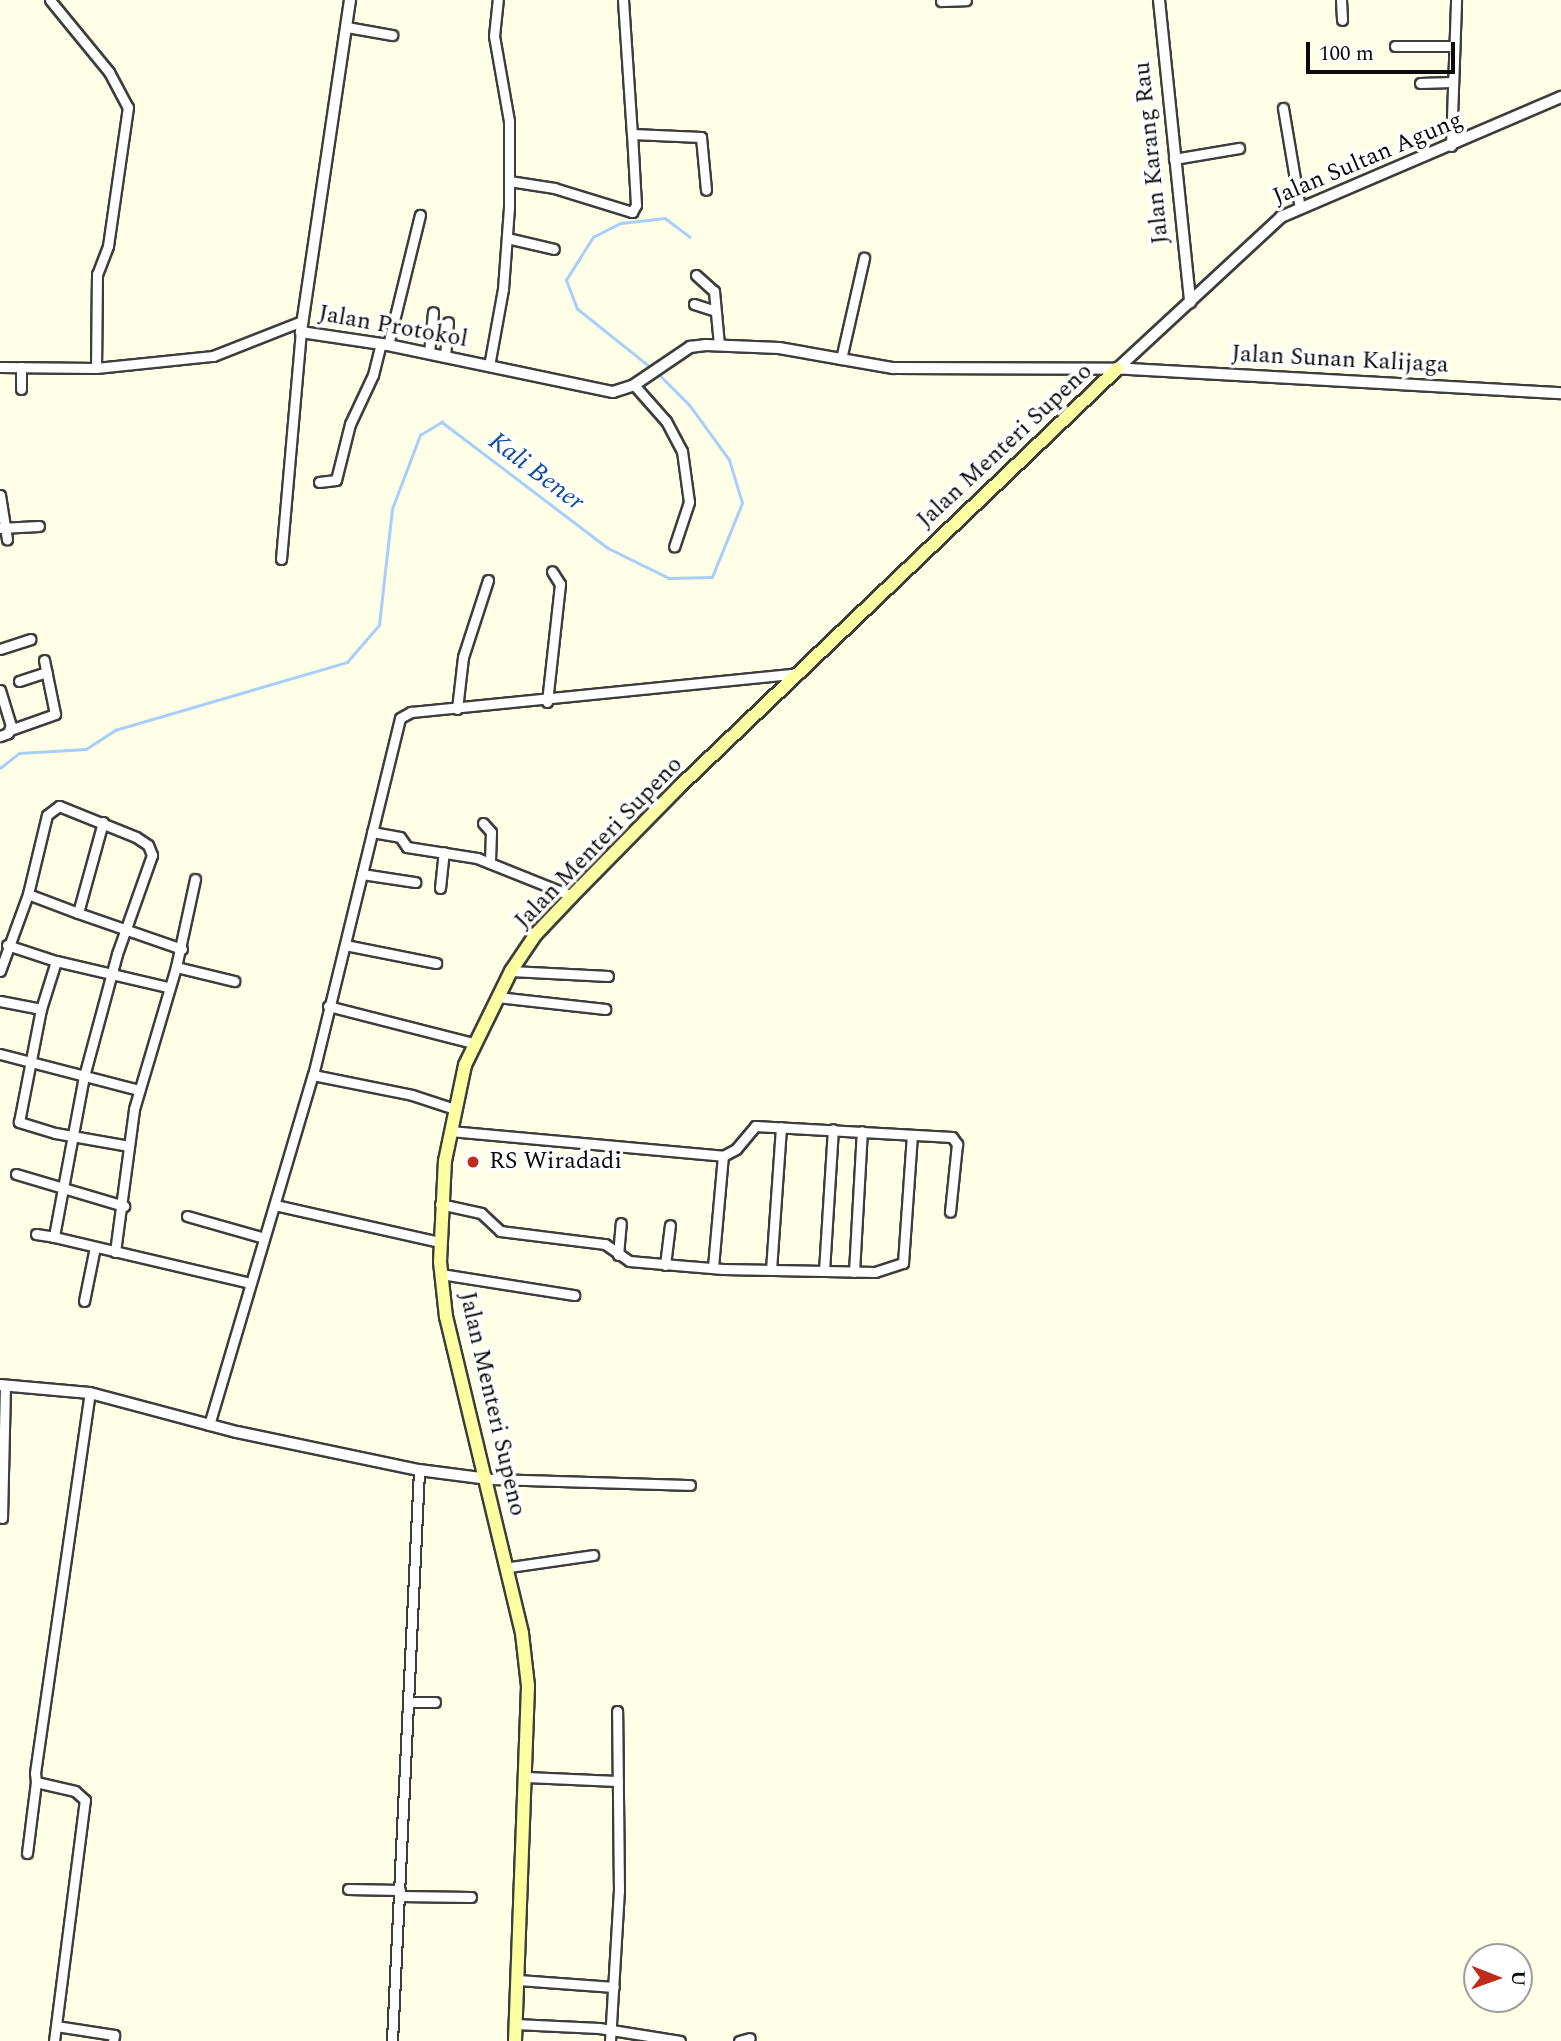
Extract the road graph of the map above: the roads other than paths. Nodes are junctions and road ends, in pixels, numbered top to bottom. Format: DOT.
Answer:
graph roads {
  1 [pos="50,0"];
  2 [pos="350,0"];
  3 [pos="498,0"];
  4 [pos="623,0"];
  5 [pos="966,0"];
  6 [pos="1158,0"];
  7 [pos="1341,0"];
  8 [pos="1456,0"];
  9 [pos="941,1"];
  10 [pos="1342,20"];
  11 [pos="346,27"];
  12 [pos="392,35"];
  13 [pos="1395,46"];
  14 [pos="1453,46"];
  15 [pos="1452,82"];
  16 [pos="1420,83"];
  17 [pos="1561,97"];
  18 [pos="1283,108"];
  19 [pos="632,134"];
  20 [pos="1451,146"];
  21 [pos="1239,148"];
  22 [pos="1174,159"];
  23 [pos="509,181"];
  24 [pos="706,190"];
  25 [pos="1300,208"];
  26 [pos="420,215"];
  27 [pos="507,238"];
  28 [pos="555,248"];
  29 [pos="864,258"];
  30 [pos="696,275"];
  31 [pos="1190,302"];
  32 [pos="694,304"];
  33 [pos="715,311"];
  34 [pos="433,312"];
  35 [pos="448,322"];
  36 [pos="302,326"];
  37 [pos="385,344"];
  38 [pos="719,345"];
  39 [pos="429,353"];
  40 [pos="445,356"];
  41 [pos="841,359"];
  42 [pos="489,366"];
  43 [pos="0,367"];
  44 [pos="21,367"];
  45 [pos="96,368"];
  46 [pos="1117,369"];
  47 [pos="636,383"];
  48 [pos="21,389"];
  49 [pos="1561,393"];
  50 [pos="319,482"];
  51 [pos="0,495"];
  52 [pos="39,526"];
  53 [pos="3,527"];
  54 [pos="7,539"];
  55 [pos="674,547"];
  56 [pos="281,559"];
  57 [pos="552,571"];
  58 [pos="488,580"];
  59 [pos="30,639"];
  60 [pos="0,649"];
  61 [pos="44,660"];
  62 [pos="47,672"];
  63 [pos="799,673"];
  64 [pos="19,681"];
  65 [pos="0,690"];
  66 [pos="547,702"];
  67 [pos="457,709"];
  68 [pos="10,730"];
  69 [pos="0,736"];
  70 [pos="103,822"];
  71 [pos="483,823"];
  72 [pos="372,832"];
  73 [pos="444,852"];
  74 [pos="489,863"];
  75 [pos="362,874"];
  76 [pos="195,879"];
  77 [pos="415,883"];
  78 [pos="440,888"];
  79 [pos="28,894"];
  80 [pos="572,896"];
  81 [pos="78,913"];
  82 [pos="125,930"];
  83 [pos="7,945"];
  84 [pos="345,945"];
  85 [pos="182,949"];
  86 [pos="56,961"];
  87 [pos="436,963"];
  88 [pos="176,967"];
  89 [pos="0,971"];
  90 [pos="511,971"];
  91 [pos="113,975"];
  92 [pos="608,976"];
  93 [pos="234,981"];
  94 [pos="168,987"];
  95 [pos="497,997"];
  96 [pos="0,1001"];
  97 [pos="328,1006"];
  98 [pos="41,1009"];
  99 [pos="605,1009"];
  100 [pos="473,1043"];
  101 [pos="0,1054"];
  102 [pos="29,1063"];
  103 [pos="313,1075"];
  104 [pos="84,1076"];
  105 [pos="139,1090"];
  106 [pos="455,1108"];
  107 [pos="781,1127"];
  108 [pos="833,1129"];
  109 [pos="450,1131"];
  110 [pos="862,1132"];
  111 [pos="912,1135"];
  112 [pos="73,1137"];
  113 [pos="129,1146"];
  114 [pos="723,1156"];
  115 [pos="16,1174"];
  116 [pos="65,1188"];
  117 [pos="440,1204"];
  118 [pos="275,1205"];
  119 [pos="124,1206"];
  120 [pos="950,1212"];
  121 [pos="187,1216"];
  122 [pos="621,1223"];
  123 [pos="670,1225"];
  124 [pos="36,1234"];
  125 [pos="54,1237"];
  126 [pos="264,1238"];
  127 [pos="439,1242"];
  128 [pos="95,1247"];
  129 [pos="115,1252"];
  130 [pos="618,1255"];
  131 [pos="665,1265"];
  132 [pos="713,1267"];
  133 [pos="771,1270"];
  134 [pos="824,1271"];
  135 [pos="854,1272"];
  136 [pos="441,1274"];
  137 [pos="250,1283"];
  138 [pos="574,1296"];
  139 [pos="84,1301"];
  140 [pos="3,1385"];
  141 [pos="90,1393"];
  142 [pos="209,1425"];
  143 [pos="1,1461"];
  144 [pos="419,1470"];
  145 [pos="488,1479"];
  146 [pos="691,1485"];
  147 [pos="2,1518"];
  148 [pos="593,1555"];
  149 [pos="510,1567"];
  150 [pos="409,1702"];
  151 [pos="435,1702"];
  152 [pos="617,1711"];
  153 [pos="525,1777"];
  154 [pos="618,1781"];
  155 [pos="36,1782"];
  156 [pos="27,1853"];
  157 [pos="348,1889"];
  158 [pos="400,1893"];
  159 [pos="471,1897"];
  160 [pos="518,1980"];
  161 [pos="614,1987"];
  162 [pos="515,2024"];
  163 [pos="56,2026"];
  164 [pos="611,2029"];
  165 [pos="750,2038"];
  166 [pos="54,2041"];
  167 [pos="113,2041"];
  168 [pos="392,2041"];
  169 [pos="515,2041"];
  170 [pos="610,2041"];
  171 [pos="680,2041"];
  172 [pos="739,2041"];
  1 -- 45 [label="street"];
  2 -- 11 [label="street, Jalan Protokol"];
  3 -- 23 [label="street"];
  4 -- 19 [label="street"];
  5 -- 9 [label="street"];
  6 -- 22 [label="street, Jalan Karang Rau"];
  7 -- 10 [label="street"];
  8 -- 14 [label="street"];
  11 -- 12 [label="street"];
  11 -- 36 [label="street, Jalan Protokol"];
  13 -- 14 [label="street"];
  14 -- 15 [label="street"];
  15 -- 16 [label="street"];
  15 -- 20 [label="street"];
  17 -- 20 [label="street, Jalan Sultan Agung"];
  18 -- 25 [label="street"];
  19 -- 23 [label="street"];
  19 -- 24 [label="street"];
  20 -- 25 [label="street, Jalan Sultan Agung"];
  21 -- 22 [label="street"];
  22 -- 31 [label="street, Jalan Karang Rau"];
  23 -- 27 [label="street"];
  25 -- 31 [label="street, Jalan Sultan Agung"];
  26 -- 37 [label="street"];
  27 -- 28 [label="street"];
  27 -- 42 [label="street"];
  29 -- 41 [label="street"];
  30 -- 33 [label="street"];
  31 -- 46 [label="street, Jalan Sultan Agung"];
  32 -- 33 [label="street"];
  33 -- 38 [label="street"];
  34 -- 39 [label="street"];
  35 -- 40 [label="street"];
  36 -- 37 [label="street, Jalan Protokol"];
  36 -- 45 [label="street"];
  36 -- 56 [label="street"];
  37 -- 39 [label="street, Jalan Protokol"];
  37 -- 50 [label="street"];
  38 -- 41 [label="street, Jalan Sunan Kalijaga"];
  38 -- 47 [label="street, Jalan Sunan Kalijaga"];
  39 -- 40 [label="street, Jalan Protokol"];
  40 -- 42 [label="street, Jalan Protokol"];
  41 -- 46 [label="street, Jalan Sunan Kalijaga"];
  42 -- 47 [label="street, Jalan Protokol"];
  43 -- 44 [label="street"];
  44 -- 45 [label="street"];
  44 -- 48 [label="street"];
  46 -- 49 [label="street, Jalan Sunan Kalijaga"];
  46 -- 63 [label="main road, Jalan Menteri Supeno"];
  47 -- 55 [label="street"];
  51 -- 53 [label="street"];
  52 -- 53 [label="street"];
  53 -- 54 [label="street"];
  57 -- 66 [label="street"];
  58 -- 67 [label="street"];
  59 -- 60 [label="street"];
  61 -- 62 [label="street"];
  62 -- 64 [label="street"];
  62 -- 68 [label="street"];
  63 -- 66 [label="street"];
  63 -- 80 [label="main road, Jalan Menteri Supeno"];
  65 -- 68 [label="street"];
  66 -- 67 [label="street"];
  67 -- 72 [label="street"];
  68 -- 69 [label="street"];
  70 -- 79 [label="street"];
  70 -- 81 [label="street"];
  70 -- 82 [label="street"];
  71 -- 74 [label="street"];
  72 -- 73 [label="street"];
  72 -- 75 [label="street"];
  73 -- 74 [label="street"];
  73 -- 78 [label="street"];
  74 -- 80 [label="street"];
  75 -- 77 [label="street"];
  75 -- 84 [label="street"];
  76 -- 85 [label="street"];
  79 -- 81 [label="street"];
  79 -- 83 [label="street"];
  80 -- 90 [label="main road, Jalan Menteri Supeno"];
  81 -- 82 [label="street"];
  82 -- 85 [label="street"];
  82 -- 91 [label="street"];
  83 -- 86 [label="street"];
  83 -- 89 [label="street"];
  84 -- 87 [label="street"];
  84 -- 97 [label="street"];
  85 -- 88 [label="street"];
  86 -- 91 [label="street"];
  86 -- 98 [label="street"];
  88 -- 93 [label="street"];
  88 -- 94 [label="street"];
  90 -- 92 [label="street"];
  90 -- 95 [label="main road, Jalan Menteri Supeno"];
  91 -- 94 [label="street"];
  91 -- 104 [label="street"];
  94 -- 105 [label="street"];
  95 -- 99 [label="street"];
  95 -- 100 [label="main road, Jalan Menteri Supeno"];
  96 -- 98 [label="street"];
  97 -- 100 [label="street"];
  97 -- 103 [label="street"];
  98 -- 102 [label="street"];
  100 -- 106 [label="main road, Jalan Menteri Supeno"];
  101 -- 102 [label="street"];
  102 -- 104 [label="street"];
  102 -- 112 [label="street"];
  103 -- 106 [label="street"];
  103 -- 118 [label="street"];
  104 -- 105 [label="street"];
  104 -- 112 [label="street"];
  105 -- 113 [label="street"];
  106 -- 109 [label="main road, Jalan Menteri Supeno"];
  107 -- 108 [label="street"];
  107 -- 114 [label="street"];
  107 -- 133 [label="street"];
  108 -- 110 [label="street"];
  108 -- 134 [label="street"];
  109 -- 114 [label="street"];
  109 -- 117 [label="main road, Jalan Menteri Supeno"];
  110 -- 111 [label="street"];
  110 -- 135 [label="street"];
  111 -- 120 [label="street"];
  111 -- 135 [label="street"];
  112 -- 113 [label="street"];
  112 -- 116 [label="street"];
  113 -- 119 [label="street"];
  114 -- 132 [label="street"];
  115 -- 116 [label="street"];
  116 -- 119 [label="street"];
  116 -- 125 [label="street"];
  117 -- 127 [label="main road, Jalan Menteri Supeno"];
  117 -- 130 [label="street"];
  118 -- 126 [label="street"];
  118 -- 127 [label="street"];
  119 -- 129 [label="street"];
  121 -- 126 [label="street"];
  122 -- 130 [label="street"];
  123 -- 131 [label="street"];
  124 -- 125 [label="street"];
  125 -- 128 [label="street"];
  126 -- 137 [label="street"];
  127 -- 136 [label="main road, Jalan Menteri Supeno"];
  128 -- 129 [label="street"];
  128 -- 139 [label="street"];
  129 -- 137 [label="street"];
  130 -- 131 [label="street"];
  131 -- 132 [label="street"];
  132 -- 133 [label="street"];
  133 -- 134 [label="street"];
  134 -- 135 [label="street"];
  136 -- 138 [label="street"];
  136 -- 145 [label="main road, Jalan Menteri Supeno"];
  137 -- 142 [label="street"];
  140 -- 141 [label="street"];
  140 -- 143 [label="street"];
  141 -- 142 [label="street"];
  141 -- 155 [label="street"];
  142 -- 144 [label="street"];
  143 -- 147 [label="street"];
  144 -- 145 [label="street"];
  144 -- 150 [label="street"];
  145 -- 146 [label="street"];
  145 -- 149 [label="main road, Jalan Menteri Supeno"];
  148 -- 149 [label="street"];
  149 -- 153 [label="main road, Jalan Menteri Supeno"];
  150 -- 151 [label="street"];
  150 -- 158 [label="street"];
  152 -- 154 [label="street"];
  153 -- 154 [label="street"];
  153 -- 160 [label="main road, Jalan Menteri Supeno"];
  154 -- 161 [label="street"];
  155 -- 156 [label="street"];
  155 -- 163 [label="street"];
  157 -- 158 [label="street"];
  158 -- 159 [label="street"];
  158 -- 168 [label="street"];
  160 -- 161 [label="street"];
  160 -- 162 [label="main road, Jalan Menteri Supeno"];
  161 -- 164 [label="street"];
  162 -- 164 [label="street"];
  162 -- 169 [label="main road, Jalan Menteri Supeno"];
  163 -- 166 [label="street"];
  163 -- 167 [label="street"];
  164 -- 170 [label="street"];
  164 -- 171 [label="street"];
  165 -- 172 [label="street"];
}
